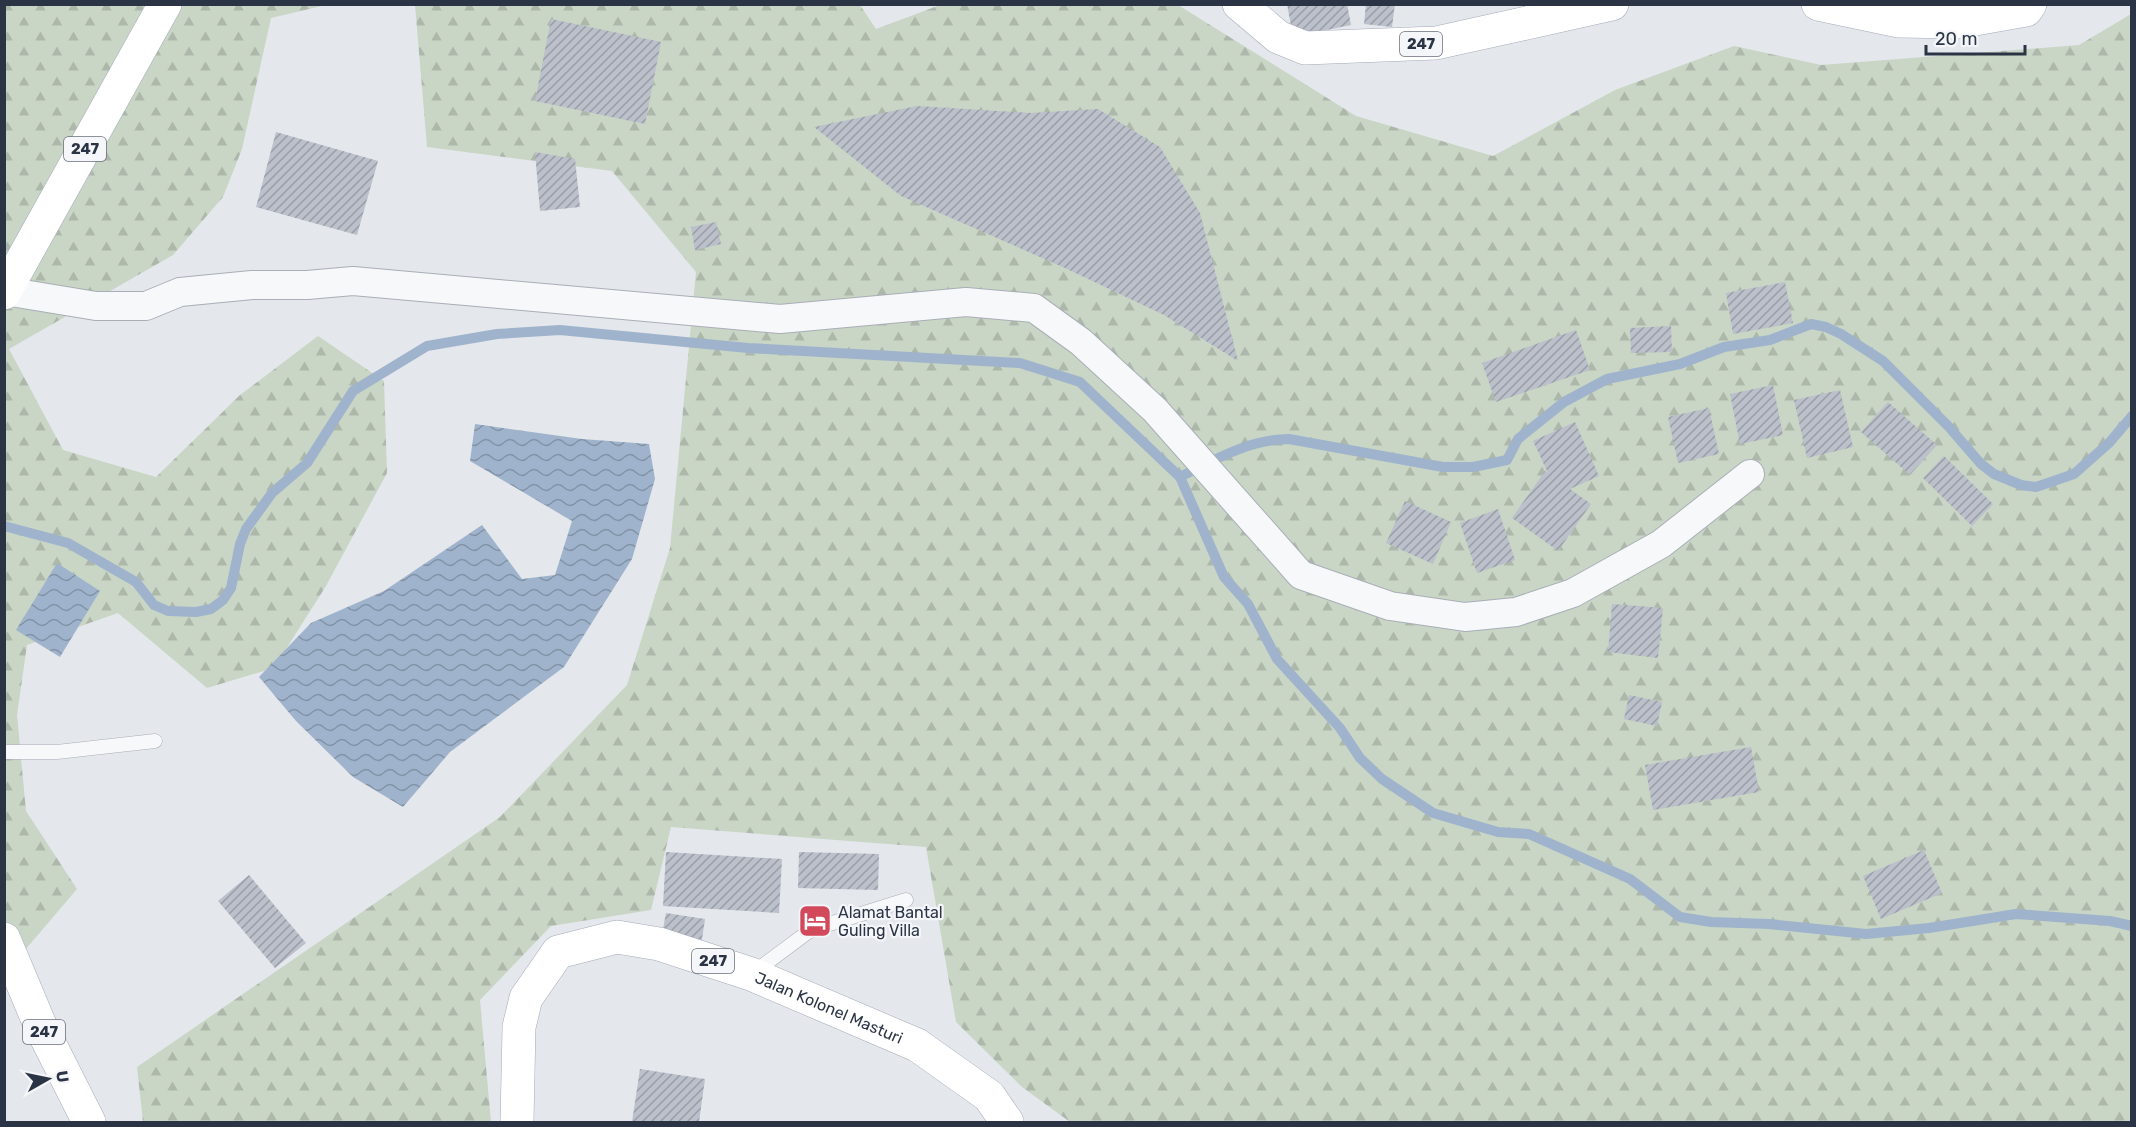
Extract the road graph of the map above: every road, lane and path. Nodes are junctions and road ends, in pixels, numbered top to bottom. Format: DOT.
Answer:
graph roads {
  1 [pos="165,4"];
  2 [pos="1239,4"];
  3 [pos="1612,4"];
  4 [pos="1818,4"];
  5 [pos="2030,4"];
  6 [pos="5,292"];
  7 [pos="1750,474"];
  8 [pos="155,741"];
  9 [pos="4,752"];
  10 [pos="906,900"];
  11 [pos="4,939"];
  12 [pos="752,974"];
  13 [pos="89,1122"];
  14 [pos="517,1122"];
  15 [pos="1007,1122"];
  1 -- 6 [label="main road, 247"];
  2 -- 3 [label="main road, 247"];
  4 -- 5 [label="main road"];
  6 -- 7 [label="street"];
  8 -- 9 [label="lane"];
  10 -- 12 [label="lane"];
  11 -- 13 [label="main road, 247"];
  12 -- 14 [label="main road, Jalan Kolonel Masturi / 247"];
  12 -- 15 [label="main road, Jalan Kolonel Masturi / 247"];
}
